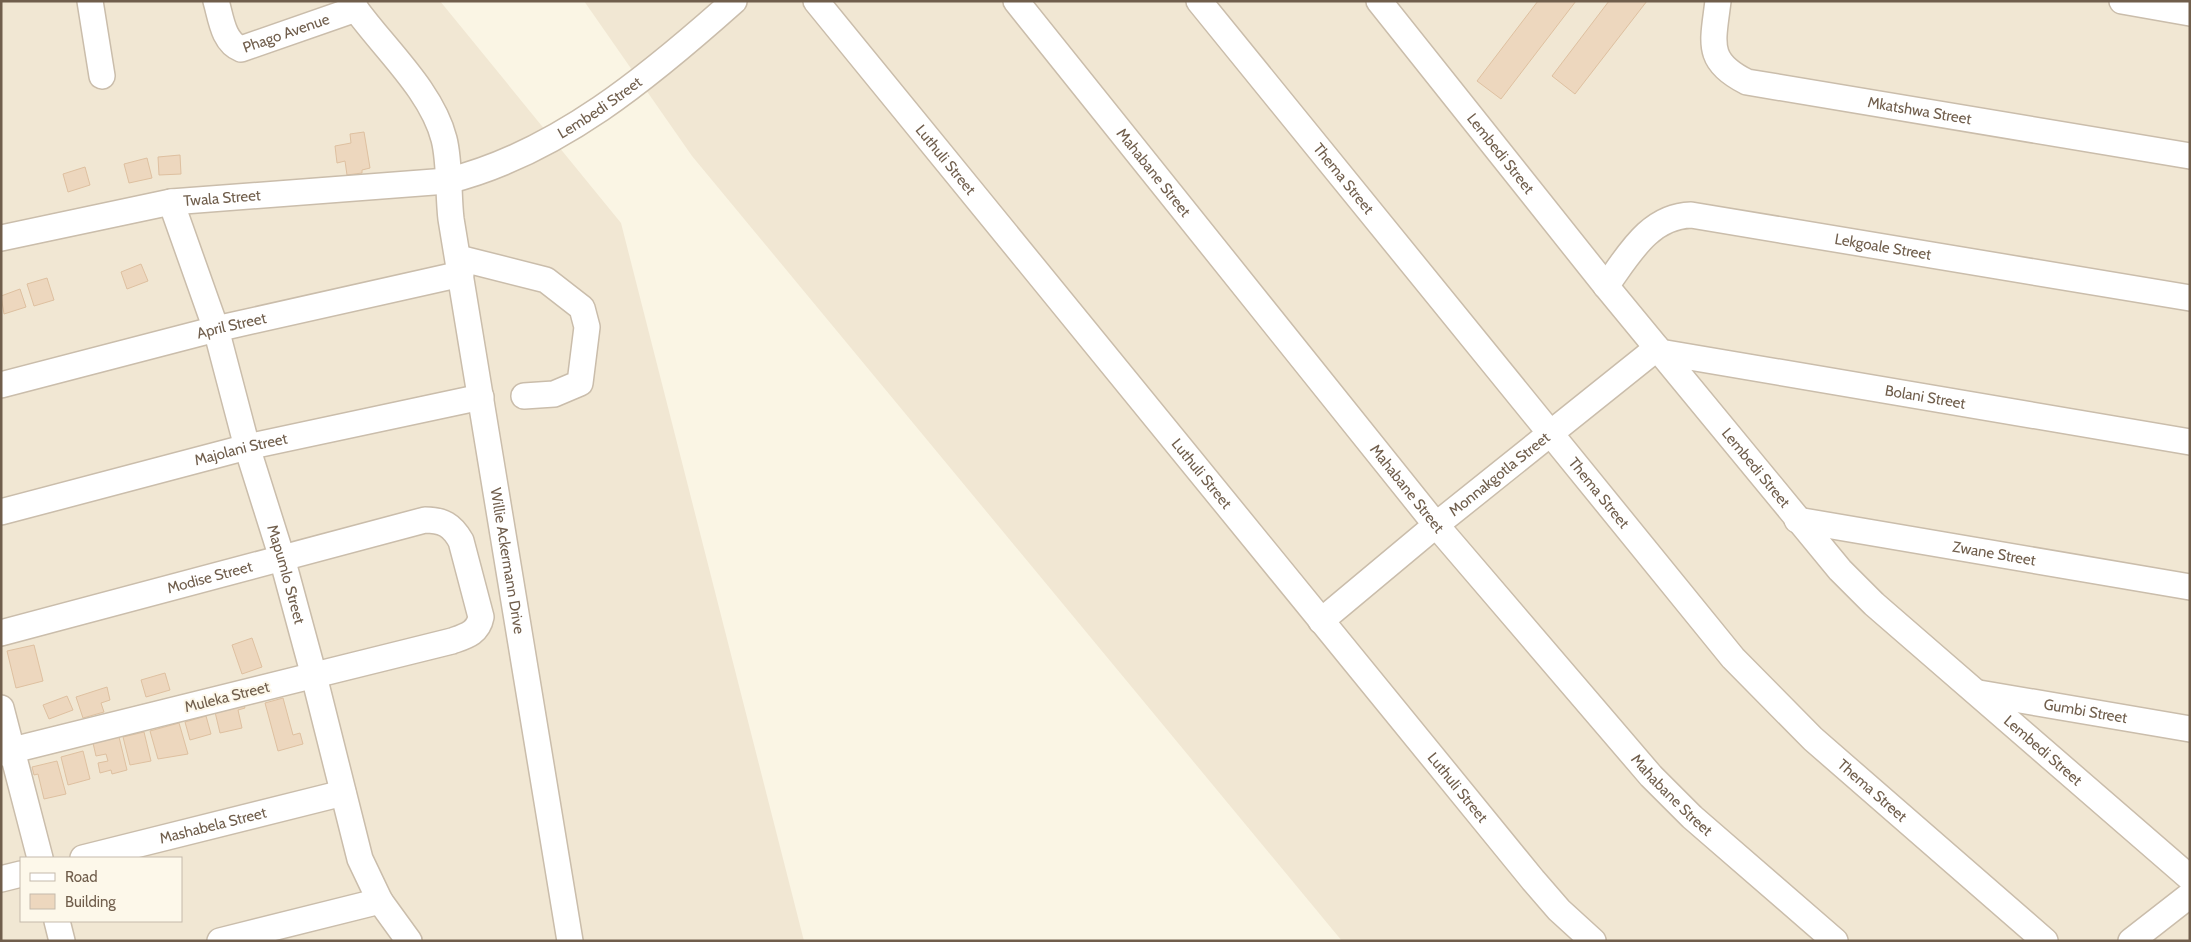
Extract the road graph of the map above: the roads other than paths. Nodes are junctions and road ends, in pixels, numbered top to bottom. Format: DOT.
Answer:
graph roads {
  1 [pos="90,1"];
  2 [pos="216,1"];
  3 [pos="734,1"];
  4 [pos="816,1"];
  5 [pos="1016,1"];
  6 [pos="1199,1"];
  7 [pos="1379,1"];
  8 [pos="1718,1"];
  9 [pos="2122,1"];
  10 [pos="353,5"];
  11 [pos="2190,13"];
  12 [pos="102,76"];
  13 [pos="2190,156"];
  14 [pos="447,181"];
  15 [pos="171,202"];
  16 [pos="2,234"];
  17 [pos="460,266"];
  18 [pos="1606,286"];
  19 [pos="2190,298"];
  20 [pos="216,329"];
  21 [pos="1658,350"];
  22 [pos="1,385"];
  23 [pos="524,396"];
  24 [pos="481,397"];
  25 [pos="1550,434"];
  26 [pos="2190,442"];
  27 [pos="247,447"];
  28 [pos="1,512"];
  29 [pos="1797,520"];
  30 [pos="1436,525"];
  31 [pos="282,558"];
  32 [pos="2190,587"];
  33 [pos="1322,621"];
  34 [pos="1,633"];
  35 [pos="452,641"];
  36 [pos="314,676"];
  37 [pos="1979,693"];
  38 [pos="1,708"];
  39 [pos="2190,729"];
  40 [pos="7,751"];
  41 [pos="343,793"];
  42 [pos="40,857"];
  43 [pos="87,857"];
  44 [pos="20,874"];
  45 [pos="1,878"];
  46 [pos="2190,878"];
  47 [pos="2190,895"];
  48 [pos="380,901"];
  49 [pos="56,922"];
  50 [pos="62,941"];
  51 [pos="220,941"];
  52 [pos="409,941"];
  53 [pos="570,941"];
  54 [pos="1593,941"];
  55 [pos="1835,941"];
  56 [pos="2044,941"];
  57 [pos="2131,941"];
  1 -- 12 [label="street"];
  2 -- 10 [label="street, Phago Avenue"];
  3 -- 14 [label="street, Lembedi Street"];
  4 -- 33 [label="street, Luthuli Street"];
  5 -- 30 [label="street, Mahabane Street"];
  6 -- 25 [label="street, Thema Street"];
  7 -- 18 [label="street, Lembedi Street"];
  8 -- 13 [label="street, Mkatshwa Street"];
  9 -- 11 [label="street"];
  10 -- 14 [label="street, Willie Ackermann Drive"];
  14 -- 15 [label="street, Twala Street"];
  14 -- 17 [label="street, Willie Ackermann Drive"];
  15 -- 16 [label="street, Twala Street"];
  15 -- 20 [label="street, Mapumlo Street"];
  17 -- 20 [label="street, April Street"];
  17 -- 23 [label="street"];
  17 -- 24 [label="street, Willie Ackermann Drive"];
  18 -- 19 [label="street, Lekgoale Street"];
  18 -- 21 [label="street, Lembedi Street"];
  20 -- 22 [label="street, April Street"];
  20 -- 27 [label="street, Mapumlo Street"];
  21 -- 25 [label="street, Monnakgotla Street"];
  21 -- 26 [label="street, Bolani Street"];
  21 -- 29 [label="street, Lembedi Street"];
  24 -- 27 [label="street, Majolani Street"];
  24 -- 53 [label="street, Willie Ackermann Drive"];
  25 -- 30 [label="street, Monnakgotla Street"];
  25 -- 56 [label="street, Thema Street"];
  27 -- 28 [label="street, Majolani Street"];
  27 -- 31 [label="street, Mapumlo Street"];
  29 -- 32 [label="street, Zwane Street"];
  29 -- 37 [label="street, Lembedi Street"];
  30 -- 33 [label="street, Monnakgotla Street"];
  30 -- 55 [label="street, Mahabane Street"];
  31 -- 34 [label="street, Modise Street"];
  31 -- 35 [label="street, Modise Street"];
  31 -- 36 [label="street, Mapumlo Street"];
  33 -- 54 [label="street, Luthuli Street"];
  35 -- 36 [label="street, Muleka Street"];
  36 -- 40 [label="street, Muleka Street"];
  36 -- 41 [label="street, Mapumlo Street"];
  37 -- 39 [label="street, Gumbi Street"];
  37 -- 46 [label="street, Lembedi Street"];
  38 -- 40 [label="street"];
  40 -- 42 [label="street"];
  41 -- 43 [label="street, Mashabela Street"];
  41 -- 48 [label="street, Mapumlo Street"];
  44 -- 45 [label="street"];
  47 -- 57 [label="street"];
  48 -- 51 [label="street"];
  48 -- 52 [label="street, Mapumlo Street"];
  49 -- 50 [label="street"];
}
